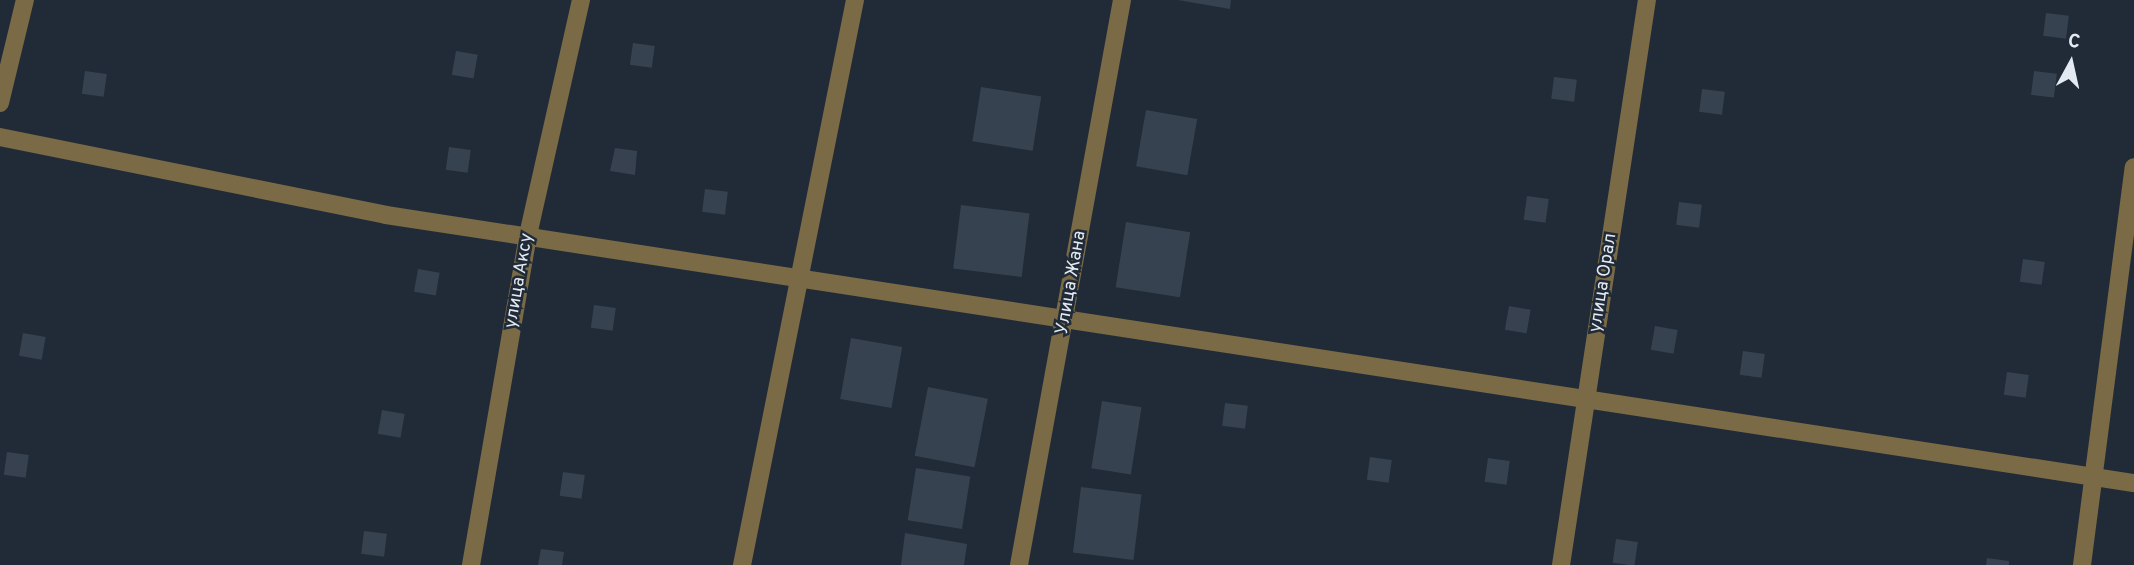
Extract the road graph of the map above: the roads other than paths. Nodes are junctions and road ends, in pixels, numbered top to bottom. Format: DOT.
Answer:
graph roads {
  1 [pos="25,0"];
  2 [pos="581,0"];
  3 [pos="855,0"];
  4 [pos="1122,0"];
  5 [pos="1647,0"];
  6 [pos="0,103"];
  7 [pos="0,137"];
  8 [pos="2134,167"];
  9 [pos="528,235"];
  10 [pos="801,277"];
  11 [pos="1065,320"];
  12 [pos="1587,401"];
  13 [pos="2096,477"];
  14 [pos="2134,483"];
  15 [pos="471,565"];
  16 [pos="743,565"];
  17 [pos="1019,565"];
  18 [pos="1560,565"];
  19 [pos="2082,565"];
  1 -- 6 [label="street"];
  2 -- 9 [label="street, улица Аксу"];
  3 -- 10 [label="street"];
  4 -- 11 [label="street, Улица Жана"];
  5 -- 12 [label="street, улица Орал"];
  7 -- 9 [label="street"];
  8 -- 13 [label="street"];
  9 -- 10 [label="street"];
  9 -- 15 [label="street, улица Аксу"];
  10 -- 11 [label="street"];
  10 -- 16 [label="street"];
  11 -- 12 [label="street"];
  11 -- 17 [label="street, Улица Жана"];
  12 -- 13 [label="street"];
  12 -- 18 [label="street, улица Орал"];
  13 -- 14 [label="street"];
  13 -- 19 [label="street"];
}
